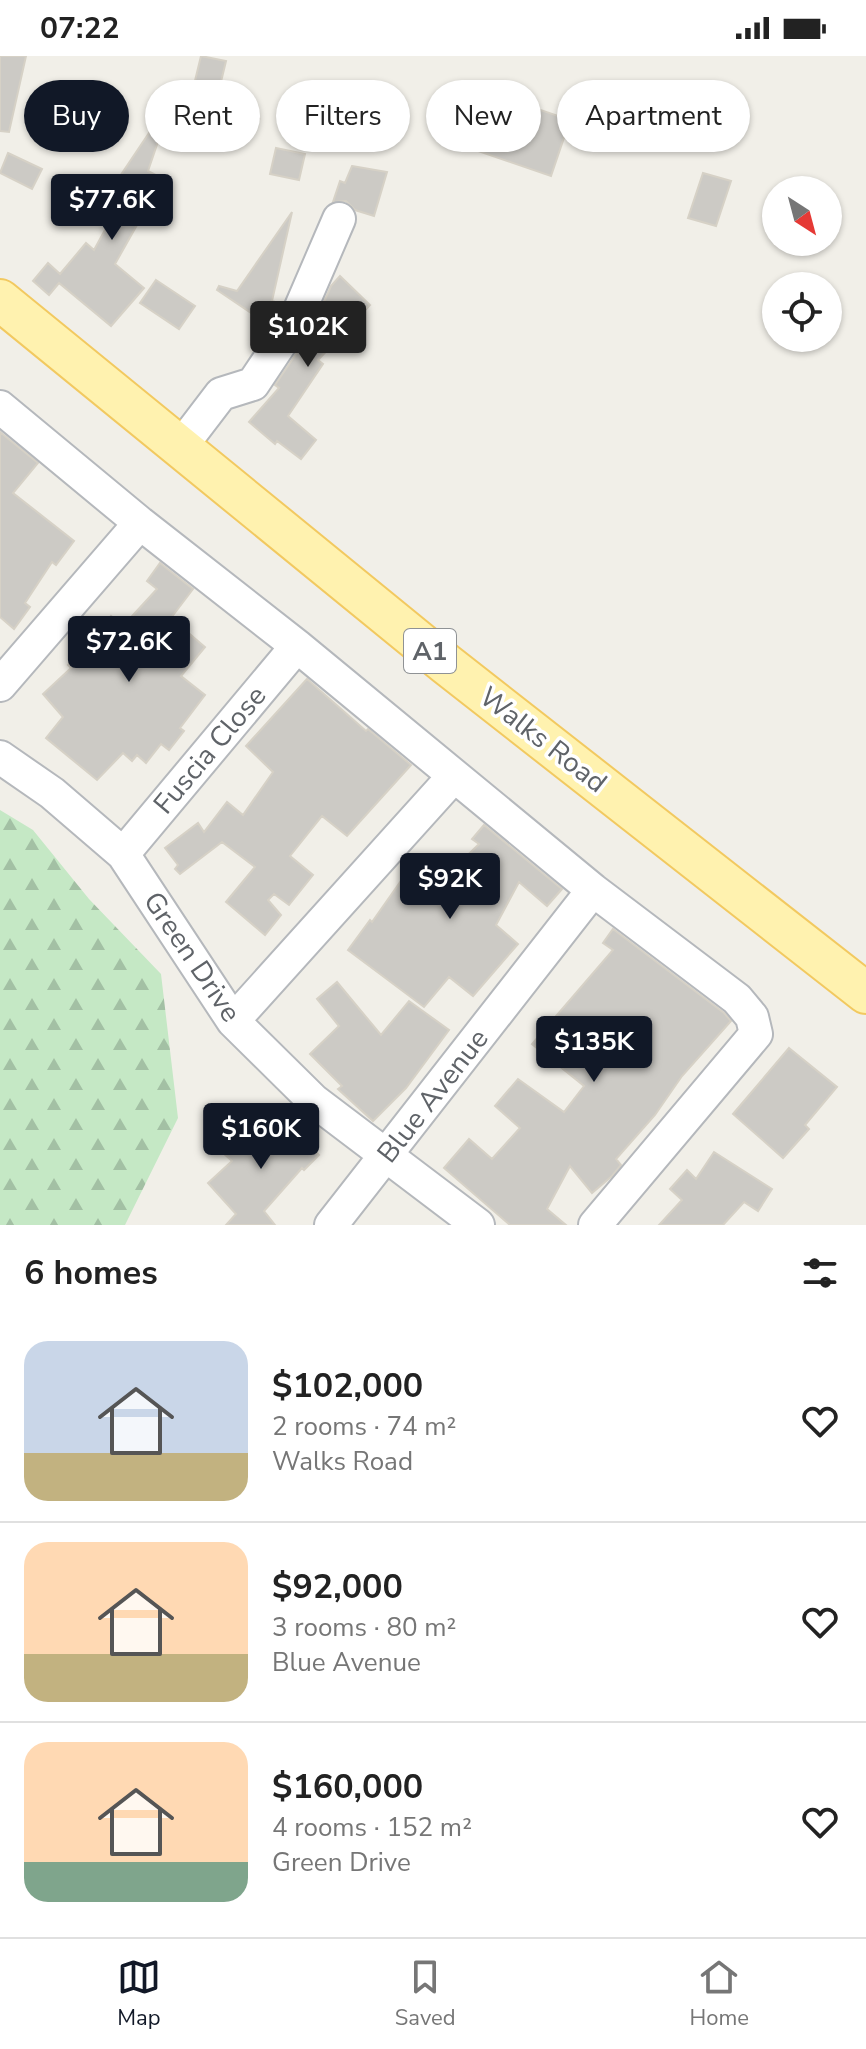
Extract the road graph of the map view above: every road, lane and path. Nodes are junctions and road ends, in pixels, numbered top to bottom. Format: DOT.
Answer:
graph roads {
  1 [pos="339,219"];
  2 [pos="0,300"];
  3 [pos="0,407"];
  4 [pos="179,449"];
  5 [pos="140,523"];
  6 [pos="297,646"];
  7 [pos="0,685"];
  8 [pos="0,757"];
  9 [pos="454,776"];
  10 [pos="123,854"];
  11 [pos="593,890"];
  12 [pos="866,993"];
  13 [pos="233,1021"];
  14 [pos="387,1154"];
  15 [pos="331,1225"];
  16 [pos="478,1225"];
  17 [pos="595,1225"];
  1 -- 4 [label="street"];
  2 -- 4 [label="main road, Walks Road / A1"];
  3 -- 5 [label="street"];
  4 -- 12 [label="main road, Walks Road / A1"];
  5 -- 6 [label="street"];
  5 -- 7 [label="street"];
  6 -- 9 [label="street"];
  6 -- 10 [label="street, Fuscia Close"];
  8 -- 10 [label="street, Green Drive"];
  9 -- 11 [label="street"];
  9 -- 13 [label="street"];
  10 -- 13 [label="street, Green Drive"];
  11 -- 14 [label="street, Blue Avenue"];
  11 -- 17 [label="street"];
  13 -- 14 [label="street, Green Drive"];
  14 -- 15 [label="street, Blue Avenue"];
  14 -- 16 [label="street, Green Drive"];
}
